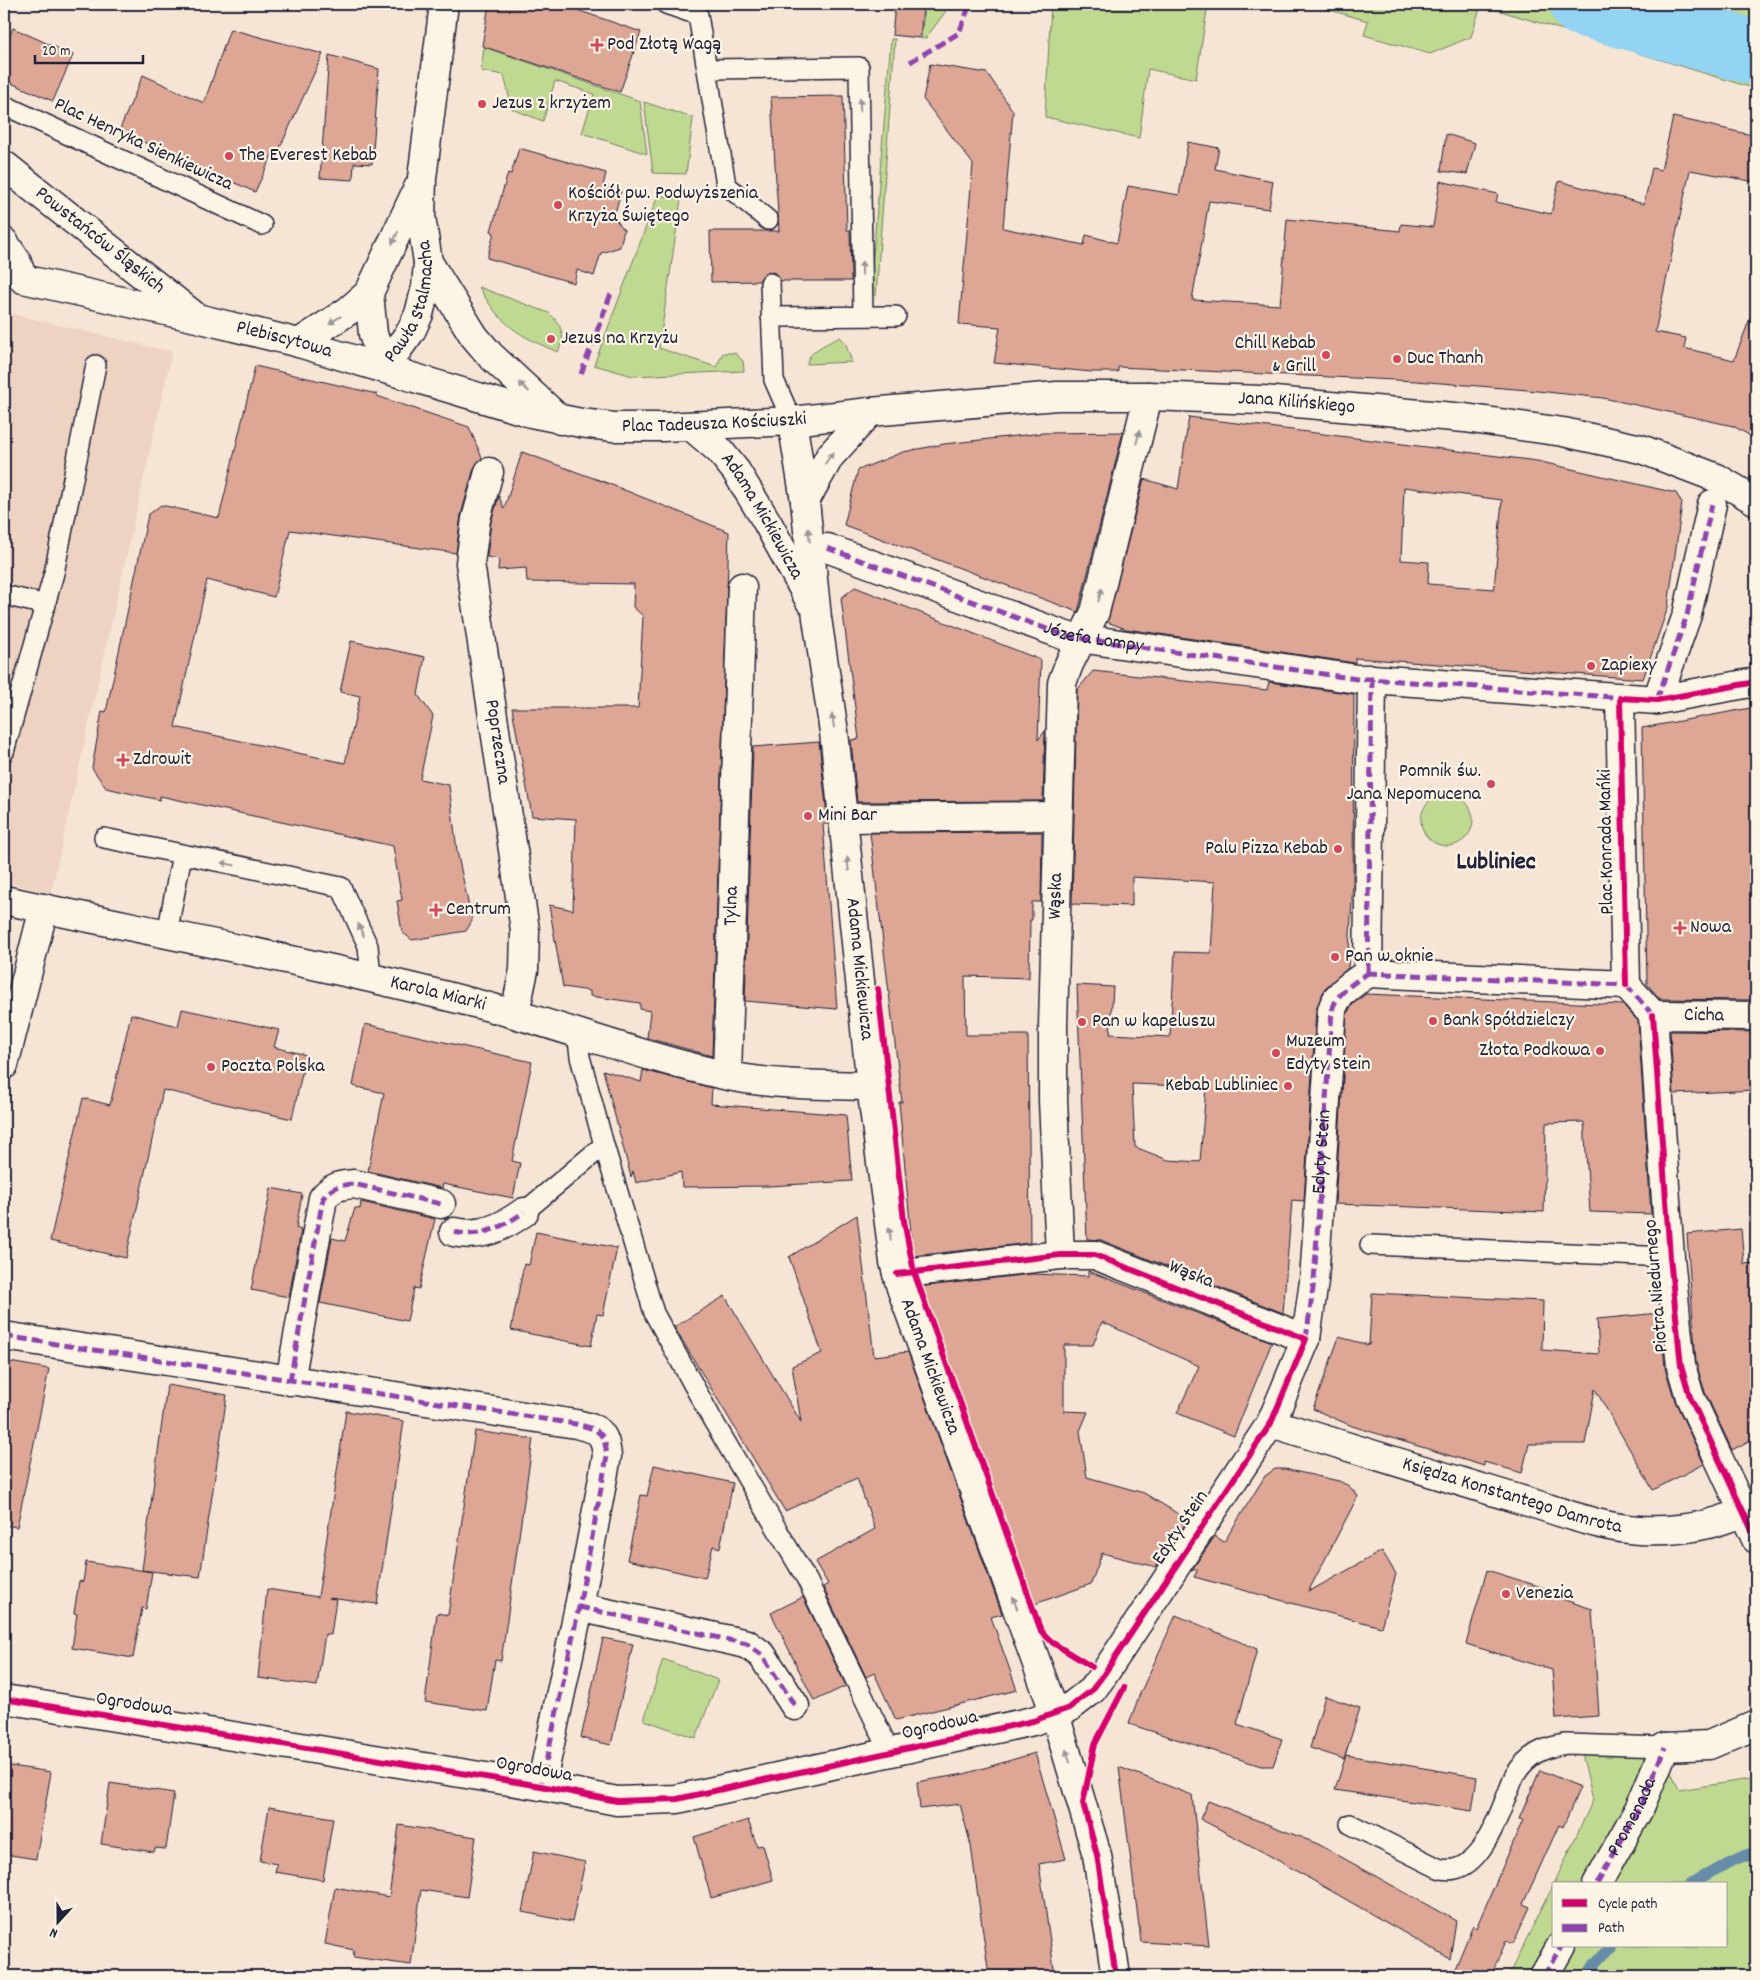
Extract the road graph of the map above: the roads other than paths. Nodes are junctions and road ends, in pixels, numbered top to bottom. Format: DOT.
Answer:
graph roads {
  1 [pos="444,4"];
  2 [pos="666,4"];
  3 [pos="708,69"];
  4 [pos="4,105"];
  5 [pos="4,165"];
  6 [pos="422,178"];
  7 [pos="768,220"];
  8 [pos="262,225"];
  9 [pos="4,242"];
  10 [pos="428,262"];
  11 [pos="14,279"];
  12 [pos="770,283"];
  13 [pos="369,293"];
  14 [pos="863,316"];
  15 [pos="896,316"];
  16 [pos="772,317"];
  17 [pos="197,318"];
  18 [pos="299,344"];
  19 [pos="96,365"];
  20 [pos="384,368"];
  21 [pos="1148,396"];
  22 [pos="870,412"];
  23 [pos="560,420"];
  24 [pos="792,421"];
  25 [pos="691,426"];
  26 [pos="490,472"];
  27 [pos="1754,494"];
  28 [pos="805,500"];
  29 [pos="1712,504"];
  30 [pos="827,548"];
  31 [pos="742,587"];
  32 [pos="4,596"];
  33 [pos="46,605"];
  34 [pos="817,618"];
  35 [pos="1082,639"];
  36 [pos="1372,679"];
  37 [pos="1756,682"];
  38 [pos="1620,698"];
  39 [pos="1658,700"];
  40 [pos="4,752"];
  41 [pos="1058,816"];
  42 [pos="843,818"];
  43 [pos="104,838"];
  44 [pos="182,854"];
  45 [pos="4,900"];
  46 [pos="44,908"];
  47 [pos="167,934"];
  48 [pos="1368,973"];
  49 [pos="371,977"];
  50 [pos="1626,985"];
  51 [pos="515,1013"];
  52 [pos="1652,1015"];
  53 [pos="1756,1016"];
  54 [pos="577,1031"];
  55 [pos="4,1065"];
  56 [pos="727,1075"];
  57 [pos="870,1086"];
  58 [pos="604,1144"];
  59 [pos="441,1204"];
  60 [pos="524,1212"];
  61 [pos="454,1232"];
  62 [pos="1370,1245"];
  63 [pos="1060,1255"];
  64 [pos="1670,1257"];
  65 [pos="897,1274"];
  66 [pos="4,1336"];
  67 [pos="1306,1339"];
  68 [pos="290,1381"];
  69 [pos="1271,1423"];
  70 [pos="1750,1508"];
  71 [pos="1756,1539"];
  72 [pos="579,1607"];
  73 [pos="4,1699"];
  74 [pos="794,1706"];
  75 [pos="1055,1714"];
  76 [pos="1756,1725"];
  77 [pos="1665,1747"];
  78 [pos="891,1754"];
  79 [pos="541,1786"];
  80 [pos="1350,1824"];
  81 [pos="1599,1882"];
  82 [pos="1560,1948"];
  83 [pos="1116,1976"];
  84 [pos="1544,1976"];
  1 -- 6 [label="street, Pawła Stalmacha"];
  2 -- 3 [label="lane"];
  3 -- 7 [label="lane"];
  14 -- 3 [label="lane, one-way"];
  4 -- 8 [label="lane, Plac Henryka Sienkiewicza"];
  5 -- 17 [label="street, Powstańców Śląskich"];
  6 -- 10 [label="street, Pawła Stalmacha"];
  6 -- 13 [label="street, Pawła Stalmacha, one-way"];
  9 -- 11 [label="street"];
  10 -- 20 [label="street, Pawła Stalmacha"];
  23 -- 10 [label="street, one-way"];
  11 -- 17 [label="street, Plebiscytowa"];
  12 -- 16 [label="lane"];
  13 -- 18 [label="street, one-way"];
  13 -- 20 [label="street, Pawła Stalmacha"];
  14 -- 15 [label="lane"];
  14 -- 16 [label="lane"];
  16 -- 24 [label="lane"];
  17 -- 18 [label="street, Plebiscytowa"];
  18 -- 20 [label="street, Plebiscytowa"];
  19 -- 33 [label="lane"];
  20 -- 23 [label="street, Plebiscytowa"];
  21 -- 22 [label="street, Jana Kilińskiego"];
  21 -- 27 [label="street, Jana Kilińskiego"];
  35 -- 21 [label="street, Wąska, one-way"];
  22 -- 24 [label="street, Plac Tadeusza Kościuszki"];
  28 -- 22 [label="street, one-way"];
  23 -- 25 [label="street, Plac Tadeusza Kościuszki"];
  24 -- 25 [label="street, Plac Tadeusza Kościuszki"];
  24 -- 28 [label="street, Adama Mickiewicza"];
  25 -- 34 [label="street, Adama Mickiewicza"];
  26 -- 51 [label="street, Poprzeczna"];
  34 -- 28 [label="street, Adama Mickiewicza, one-way"];
  29 -- 39 [label="street"];
  30 -- 35 [label="street, Józefa Lompy"];
  31 -- 56 [label="street, Tylna"];
  32 -- 33 [label="lane"];
  33 -- 40 [label="lane"];
  42 -- 34 [label="street, Adama Mickiewicza, one-way"];
  35 -- 36 [label="street, Józefa Lompy"];
  35 -- 41 [label="street, Wąska"];
  36 -- 38 [label="street"];
  36 -- 48 [label="street"];
  37 -- 39 [label="street"];
  38 -- 39 [label="street"];
  38 -- 50 [label="street, Plac Konrada Mańki"];
  41 -- 42 [label="street"];
  41 -- 63 [label="street, Wąska"];
  57 -- 42 [label="street, Adama Mickiewicza, one-way"];
  43 -- 44 [label="lane"];
  44 -- 47 [label="lane"];
  49 -- 44 [label="lane, one-way"];
  45 -- 46 [label="street, Karola Miarki"];
  46 -- 47 [label="street, Karola Miarki"];
  46 -- 55 [label="street"];
  47 -- 49 [label="street, Karola Miarki"];
  48 -- 50 [label="street"];
  48 -- 67 [label="street, Edyty Stein"];
  49 -- 51 [label="street, Karola Miarki"];
  50 -- 52 [label="street"];
  51 -- 54 [label="street, Karola Miarki"];
  52 -- 53 [label="street, Cicha"];
  52 -- 64 [label="street, Piotra Niedurnego"];
  54 -- 56 [label="street, Karola Miarki"];
  54 -- 58 [label="lane"];
  56 -- 57 [label="street, Karola Miarki"];
  65 -- 57 [label="street, Adama Mickiewicza, one-way"];
  58 -- 60 [label="lane"];
  58 -- 78 [label="lane"];
  59 -- 68 [label="street"];
  60 -- 61 [label="street"];
  62 -- 64 [label="lane"];
  63 -- 65 [label="street"];
  63 -- 67 [label="street, Wąska"];
  64 -- 70 [label="street, Piotra Niedurnego"];
  75 -- 65 [label="street, Adama Mickiewicza, one-way"];
  66 -- 68 [label="street"];
  67 -- 69 [label="street, Edyty Stein"];
  68 -- 72 [label="street"];
  69 -- 70 [label="street, Księdza Konstantego Damrota"];
  69 -- 75 [label="street, Edyty Stein"];
  70 -- 71 [label="street, Piotra Niedurnego"];
  72 -- 74 [label="street"];
  72 -- 79 [label="street"];
  73 -- 79 [label="street, Ogrodowa"];
  75 -- 78 [label="street, Ogrodowa"];
  83 -- 75 [label="street, Adama Mickiewicza, one-way"];
  76 -- 77 [label="street"];
  77 -- 80 [label="lane"];
  77 -- 81 [label="street, Promenada"];
  78 -- 79 [label="street, Ogrodowa"];
  82 -- 84 [label="street"];
}
